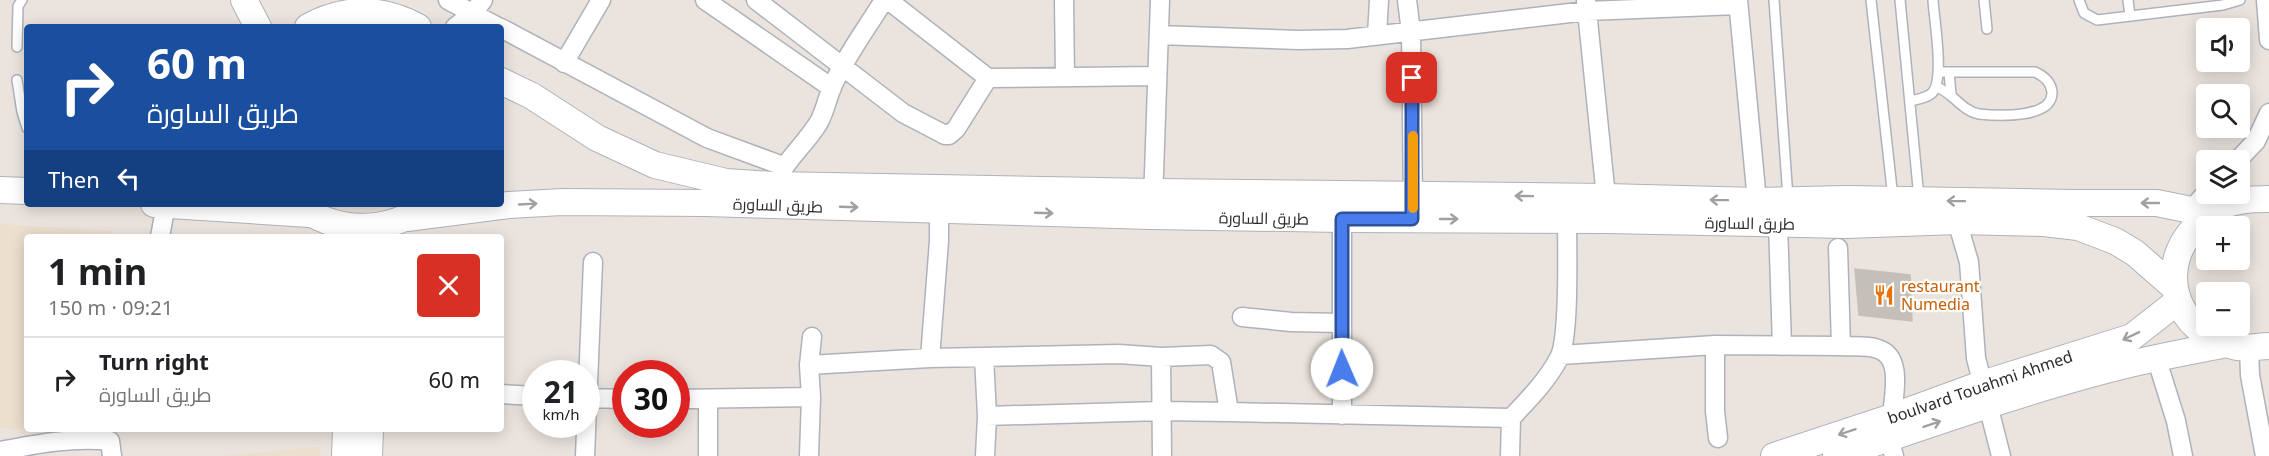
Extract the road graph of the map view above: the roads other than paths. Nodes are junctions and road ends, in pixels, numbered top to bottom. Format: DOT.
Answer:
graph roads {
  1 [pos="22,0"];
  2 [pos="244,0"];
  3 [pos="361,0"];
  4 [pos="448,0"];
  5 [pos="601,0"];
  6 [pos="705,0"];
  7 [pos="756,0"];
  8 [pos="886,0"];
  9 [pos="1064,0"];
  10 [pos="1160,0"];
  11 [pos="1379,0"];
  12 [pos="1407,0"];
  13 [pos="1774,0"];
  14 [pos="1871,0"];
  15 [pos="1900,0"];
  16 [pos="1933,0"];
  17 [pos="1984,0"];
  18 [pos="2079,0"];
  19 [pos="2128,0"];
  20 [pos="2240,0"];
  21 [pos="2266,0"];
  22 [pos="1738,2"];
  23 [pos="2223,2"];
  24 [pos="2188,5"];
  25 [pos="478,6"];
  26 [pos="1586,6"];
  27 [pos="386,14"];
  28 [pos="2130,16"];
  29 [pos="256,24"];
  30 [pos="313,24"];
  31 [pos="411,24"];
  32 [pos="459,24"];
  33 [pos="496,24"];
  34 [pos="1988,29"];
  35 [pos="504,30"];
  36 [pos="1411,32"];
  37 [pos="1159,35"];
  38 [pos="1377,35"];
  39 [pos="2269,40"];
  40 [pos="17,47"];
  41 [pos="564,63"];
  42 [pos="842,68"];
  43 [pos="1939,72"];
  44 [pos="1949,72"];
  45 [pos="1156,76"];
  46 [pos="1065,77"];
  47 [pos="988,78"];
  48 [pos="17,80"];
  49 [pos="504,82"];
  50 [pos="1937,87"];
  51 [pos="832,88"];
  52 [pos="1951,94"];
  53 [pos="1911,101"];
  54 [pos="2269,113"];
  55 [pos="24,118"];
  56 [pos="2247,150"];
  57 [pos="778,176"];
  58 [pos="0,190"];
  59 [pos="24,191"];
  60 [pos="1847,199"];
  61 [pos="2269,199"];
  62 [pos="1788,200"];
  63 [pos="1894,200"];
  64 [pos="1757,201"];
  65 [pos="1920,201"];
  66 [pos="1153,204"];
  67 [pos="504,206"];
  68 [pos="2201,206"];
  69 [pos="162,207"];
  70 [pos="193,207"];
  71 [pos="425,207"];
  72 [pos="498,207"];
  73 [pos="1413,207"];
  74 [pos="1607,209"];
  75 [pos="939,210"];
  76 [pos="2068,214"];
  77 [pos="315,219"];
  78 [pos="1342,219"];
  79 [pos="1567,220"];
  80 [pos="1957,221"];
  81 [pos="1778,223"];
  82 [pos="393,227"];
  83 [pos="160,234"];
  84 [pos="1842,236"];
  85 [pos="593,262"];
  86 [pos="2176,295"];
  87 [pos="1242,316"];
  88 [pos="1341,323"];
  89 [pos="812,337"];
  90 [pos="1714,345"];
  91 [pos="1782,346"];
  92 [pos="1841,346"];
  93 [pos="2248,346"];
  94 [pos="1561,355"];
  95 [pos="984,357"];
  96 [pos="1161,357"];
  97 [pos="2156,357"];
  98 [pos="930,358"];
  99 [pos="589,360"];
  100 [pos="809,365"];
  101 [pos="504,394"];
  102 [pos="1985,394"];
  103 [pos="522,395"];
  104 [pos="811,397"];
  105 [pos="690,399"];
  106 [pos="708,399"];
  107 [pos="1161,411"];
  108 [pos="1229,412"];
  109 [pos="1342,415"];
  110 [pos="987,416"];
  111 [pos="1510,418"];
  112 [pos="346,432"];
  113 [pos="370,432"];
  114 [pos="1892,437"];
  115 [pos="586,438"];
  116 [pos="1718,438"];
  117 [pos="111,442"];
  118 [pos="0,451"];
  119 [pos="345,456"];
  120 [pos="369,456"];
  121 [pos="585,456"];
  122 [pos="708,456"];
  123 [pos="809,456"];
  124 [pos="985,456"];
  125 [pos="1162,456"];
  126 [pos="1510,456"];
  127 [pos="1774,456"];
  128 [pos="1836,456"];
  129 [pos="2001,456"];
  130 [pos="2183,456"];
  131 [pos="2265,456"];
  1 -- 40 [label="lane"];
  2 -- 29 [label="main road"];
  3 -- 27 [label="main road"];
  4 -- 25 [label="street"];
  5 -- 41 [label="street"];
  6 -- 51 [label="street"];
  7 -- 42 [label="street"];
  8 -- 42 [label="street"];
  8 -- 47 [label="street"];
  9 -- 46 [label="street"];
  10 -- 37 [label="street"];
  11 -- 38 [label="street"];
  12 -- 36 [label="street"];
  13 -- 62 [label="lane"];
  14 -- 63 [label="lane"];
  15 -- 53 [label="lane"];
  16 -- 43 [label="lane"];
  17 -- 34 [label="lane"];
  18 -- 28 [label="lane"];
  19 -- 28 [label="lane"];
  20 -- 23 [label="lane"];
  21 -- 39 [label="street"];
  22 -- 26 [label="street"];
  22 -- 64 [label="street"];
  23 -- 24 [label="lane"];
  24 -- 28 [label="lane"];
  25 -- 32 [label="street"];
  25 -- 33 [label="street"];
  26 -- 36 [label="street"];
  26 -- 74 [label="street"];
  27 -- 30 [label="main road"];
  27 -- 31 [label="main road"];
  35 -- 41 [label="street"];
  36 -- 38 [label="street"];
  36 -- 73 [label="street"];
  37 -- 38 [label="street"];
  37 -- 45 [label="street"];
  41 -- 57 [label="street"];
  42 -- 47 [label="street"];
  42 -- 51 [label="street"];
  43 -- 44 [label="lane"];
  43 -- 50 [label="lane"];
  44 -- 52 [label="lane"];
  44 -- 52 [label="lane"];
  45 -- 46 [label="street"];
  45 -- 66 [label="street"];
  46 -- 47 [label="street"];
  48 -- 55 [label="lane"];
  49 -- 57 [label="main road, طريق الساورة"];
  50 -- 52 [label="lane"];
  50 -- 53 [label="lane"];
  51 -- 57 [label="street"];
  53 -- 65 [label="lane"];
  54 -- 56 [label="street"];
  57 -- 66 [label="main road, طريق الساورة"];
  58 -- 59 [label="main road"];
  60 -- 62 [label="main road, طريق الساورة"];
  60 -- 63 [label="main road, طريق الساورة"];
  60 -- 84 [label="main road"];
  61 -- 68 [label="main road"];
  62 -- 64 [label="main road, طريق الساورة"];
  63 -- 65 [label="main road, طريق الساورة"];
  64 -- 74 [label="main road, طريق الساورة, one-way"];
  76 -- 65 [label="main road, طريق الساورة, one-way"];
  66 -- 73 [label="main road, طريق الساورة"];
  75 -- 66 [label="main road, طريق الساورة, one-way"];
  66 -- 78 [label="main road, طريق الساورة"];
  67 -- 75 [label="main road, طريق الساورة, one-way"];
  68 -- 76 [label="main road, طريق الساورة, one-way"];
  68 -- 86 [label="main road"];
  69 -- 83 [label="street"];
  70 -- 77 [label="main road, طريق الساورة"];
  71 -- 82 [label="main road"];
  82 -- 72 [label="main road, طريق الساورة, one-way"];
  74 -- 73 [label="main road, طريق الساورة, one-way"];
  73 -- 78 [label="main road, طريق الساورة"];
  73 -- 79 [label="main road, طريق الساورة, one-way"];
  74 -- 79 [label="main road, طريق الساورة"];
  74 -- 81 [label="main road, طريق الساورة"];
  75 -- 98 [label="street"];
  76 -- 80 [label="main road, طريق الساورة"];
  76 -- 86 [label="main road, طريق الساورة"];
  77 -- 82 [label="main road, طريق الساورة"];
  78 -- 88 [label="street"];
  79 -- 94 [label="street"];
  80 -- 84 [label="main road, طريق الساورة"];
  80 -- 102 [label="street"];
  81 -- 84 [label="main road, طريق الساورة"];
  81 -- 91 [label="street"];
  84 -- 92 [label="street"];
  85 -- 99 [label="street"];
  86 -- 93 [label="main road, طريق الساورة"];
  86 -- 102 [label="main road, boulvard Touahmi Ahmed, one-way"];
  87 -- 88 [label="street"];
  88 -- 109 [label="street"];
  89 -- 100 [label="street"];
  90 -- 91 [label="street"];
  90 -- 94 [label="street"];
  90 -- 116 [label="street"];
  91 -- 92 [label="street"];
  92 -- 114 [label="street"];
  93 -- 97 [label="main road, boulvard Touahmi Ahmed"];
  93 -- 131 [label="street"];
  94 -- 111 [label="street"];
  95 -- 96 [label="street"];
  95 -- 98 [label="street"];
  95 -- 110 [label="street"];
  96 -- 107 [label="street"];
  96 -- 108 [label="street"];
  97 -- 102 [label="main road, boulvard Touahmi Ahmed"];
  97 -- 130 [label="street"];
  98 -- 100 [label="street"];
  100 -- 104 [label="street"];
  101 -- 103 [label="street"];
  102 -- 114 [label="main road, boulvard Touahmi Ahmed"];
  102 -- 129 [label="street"];
  104 -- 106 [label="street"];
  104 -- 123 [label="street"];
  105 -- 106 [label="street"];
  106 -- 122 [label="street"];
  107 -- 108 [label="street"];
  107 -- 110 [label="street"];
  107 -- 125 [label="street"];
  108 -- 109 [label="street"];
  109 -- 111 [label="street"];
  110 -- 124 [label="street"];
  111 -- 126 [label="street"];
  112 -- 119 [label="main road"];
  113 -- 120 [label="main road"];
  114 -- 127 [label="main road, boulvard Touahmi Ahmed, one-way"];
  114 -- 128 [label="main road, boulvard Touahmi Ahmed"];
  115 -- 121 [label="street"];
  117 -- 118 [label="street"];
}
